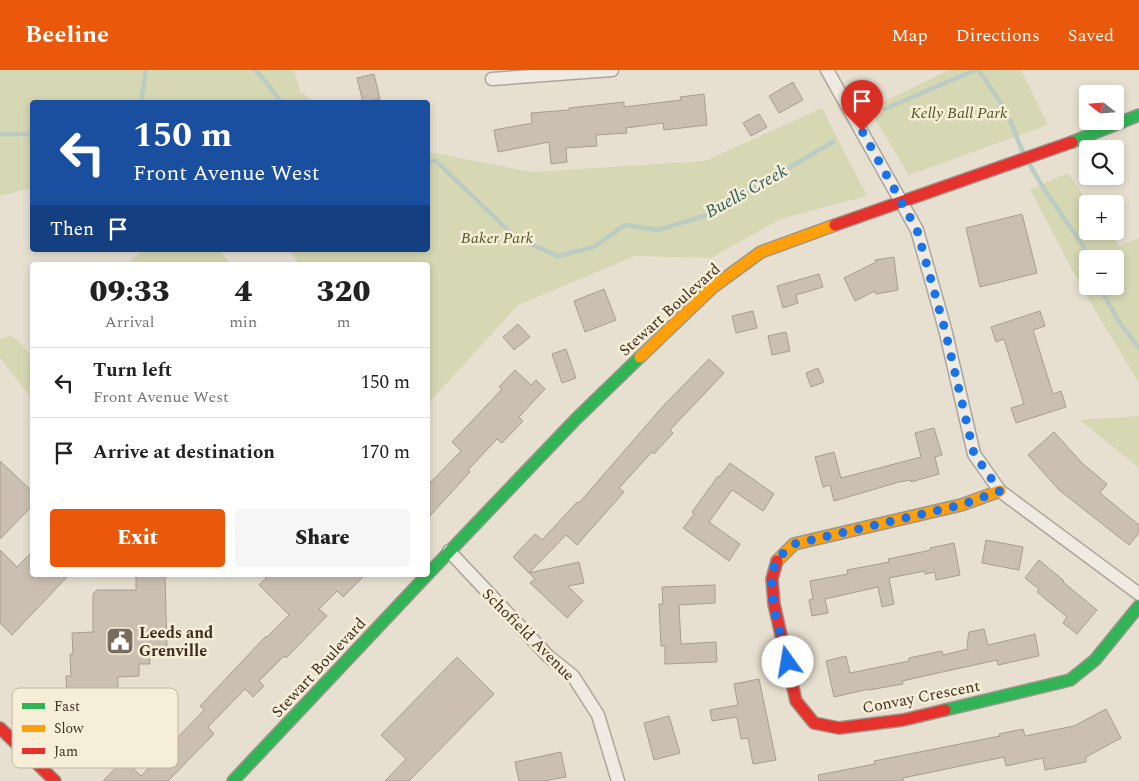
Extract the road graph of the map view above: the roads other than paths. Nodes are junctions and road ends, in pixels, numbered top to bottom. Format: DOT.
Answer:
graph roads {
  1 [pos="612,70"];
  2 [pos="827,70"];
  3 [pos="492,79"];
  4 [pos="1139,115"];
  5 [pos="901,201"];
  6 [pos="1000,491"];
  7 [pos="449,551"];
  8 [pos="430,572"];
  9 [pos="425,577"];
  10 [pos="1139,594"];
  11 [pos="1139,606"];
  12 [pos="0,728"];
  13 [pos="12,740"];
  14 [pos="42,768"];
  15 [pos="55,781"];
  16 [pos="233,781"];
  17 [pos="618,781"];
  1 -- 3 [label="street"];
  2 -- 5 [label="street"];
  4 -- 5 [label="main road, Stewart Boulevard"];
  5 -- 6 [label="street"];
  5 -- 7 [label="main road, Stewart Boulevard"];
  6 -- 10 [label="street"];
  6 -- 11 [label="main road, Convay Crescent"];
  7 -- 8 [label="main road, Stewart Boulevard"];
  7 -- 17 [label="street, Schofield Avenue"];
  9 -- 16 [label="main road, Stewart Boulevard"];
  12 -- 13 [label="main road"];
  14 -- 15 [label="main road"];
}
